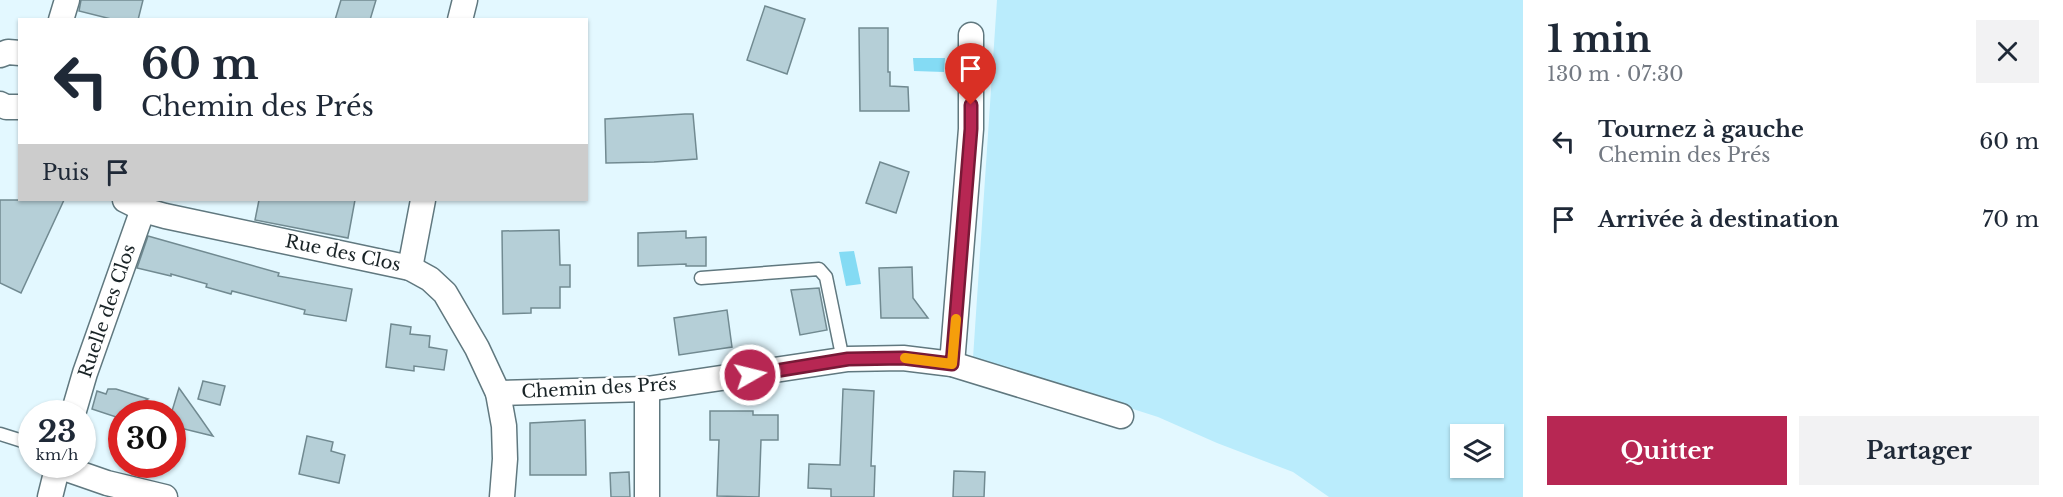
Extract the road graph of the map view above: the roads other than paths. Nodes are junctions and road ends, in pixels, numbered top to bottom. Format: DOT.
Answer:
graph roads {
  1 [pos="67,0"];
  2 [pos="465,0"];
  3 [pos="62,18"];
  4 [pos="460,18"];
  5 [pos="971,34"];
  6 [pos="18,53"];
  7 [pos="0,55"];
  8 [pos="0,104"];
  9 [pos="18,107"];
  10 [pos="423,201"];
  11 [pos="134,204"];
  12 [pos="410,268"];
  13 [pos="701,278"];
  14 [pos="843,360"];
  15 [pos="952,364"];
  16 [pos="646,389"];
  17 [pos="498,393"];
  18 [pos="77,400"];
  19 [pos="1121,416"];
  20 [pos="0,434"];
  21 [pos="18,440"];
  22 [pos="55,478"];
  23 [pos="93,478"];
  24 [pos="50,497"];
  25 [pos="165,497"];
  26 [pos="502,497"];
  27 [pos="647,497"];
  1 -- 3 [label="street"];
  2 -- 4 [label="street"];
  5 -- 15 [label="street"];
  6 -- 7 [label="street"];
  8 -- 9 [label="street"];
  10 -- 12 [label="street"];
  11 -- 12 [label="street, Rue des Clos"];
  11 -- 18 [label="street, Ruelle des Clos"];
  12 -- 17 [label="street, Rue des Clos"];
  13 -- 14 [label="lane"];
  14 -- 15 [label="street, Chemin des Prés"];
  14 -- 16 [label="street, Chemin des Prés"];
  15 -- 19 [label="street, Chemin des Prés"];
  16 -- 17 [label="street, Chemin des Prés"];
  16 -- 27 [label="street"];
  17 -- 26 [label="street, Rue des Clos"];
  20 -- 21 [label="lane"];
  22 -- 24 [label="street"];
  23 -- 25 [label="street"];
}
